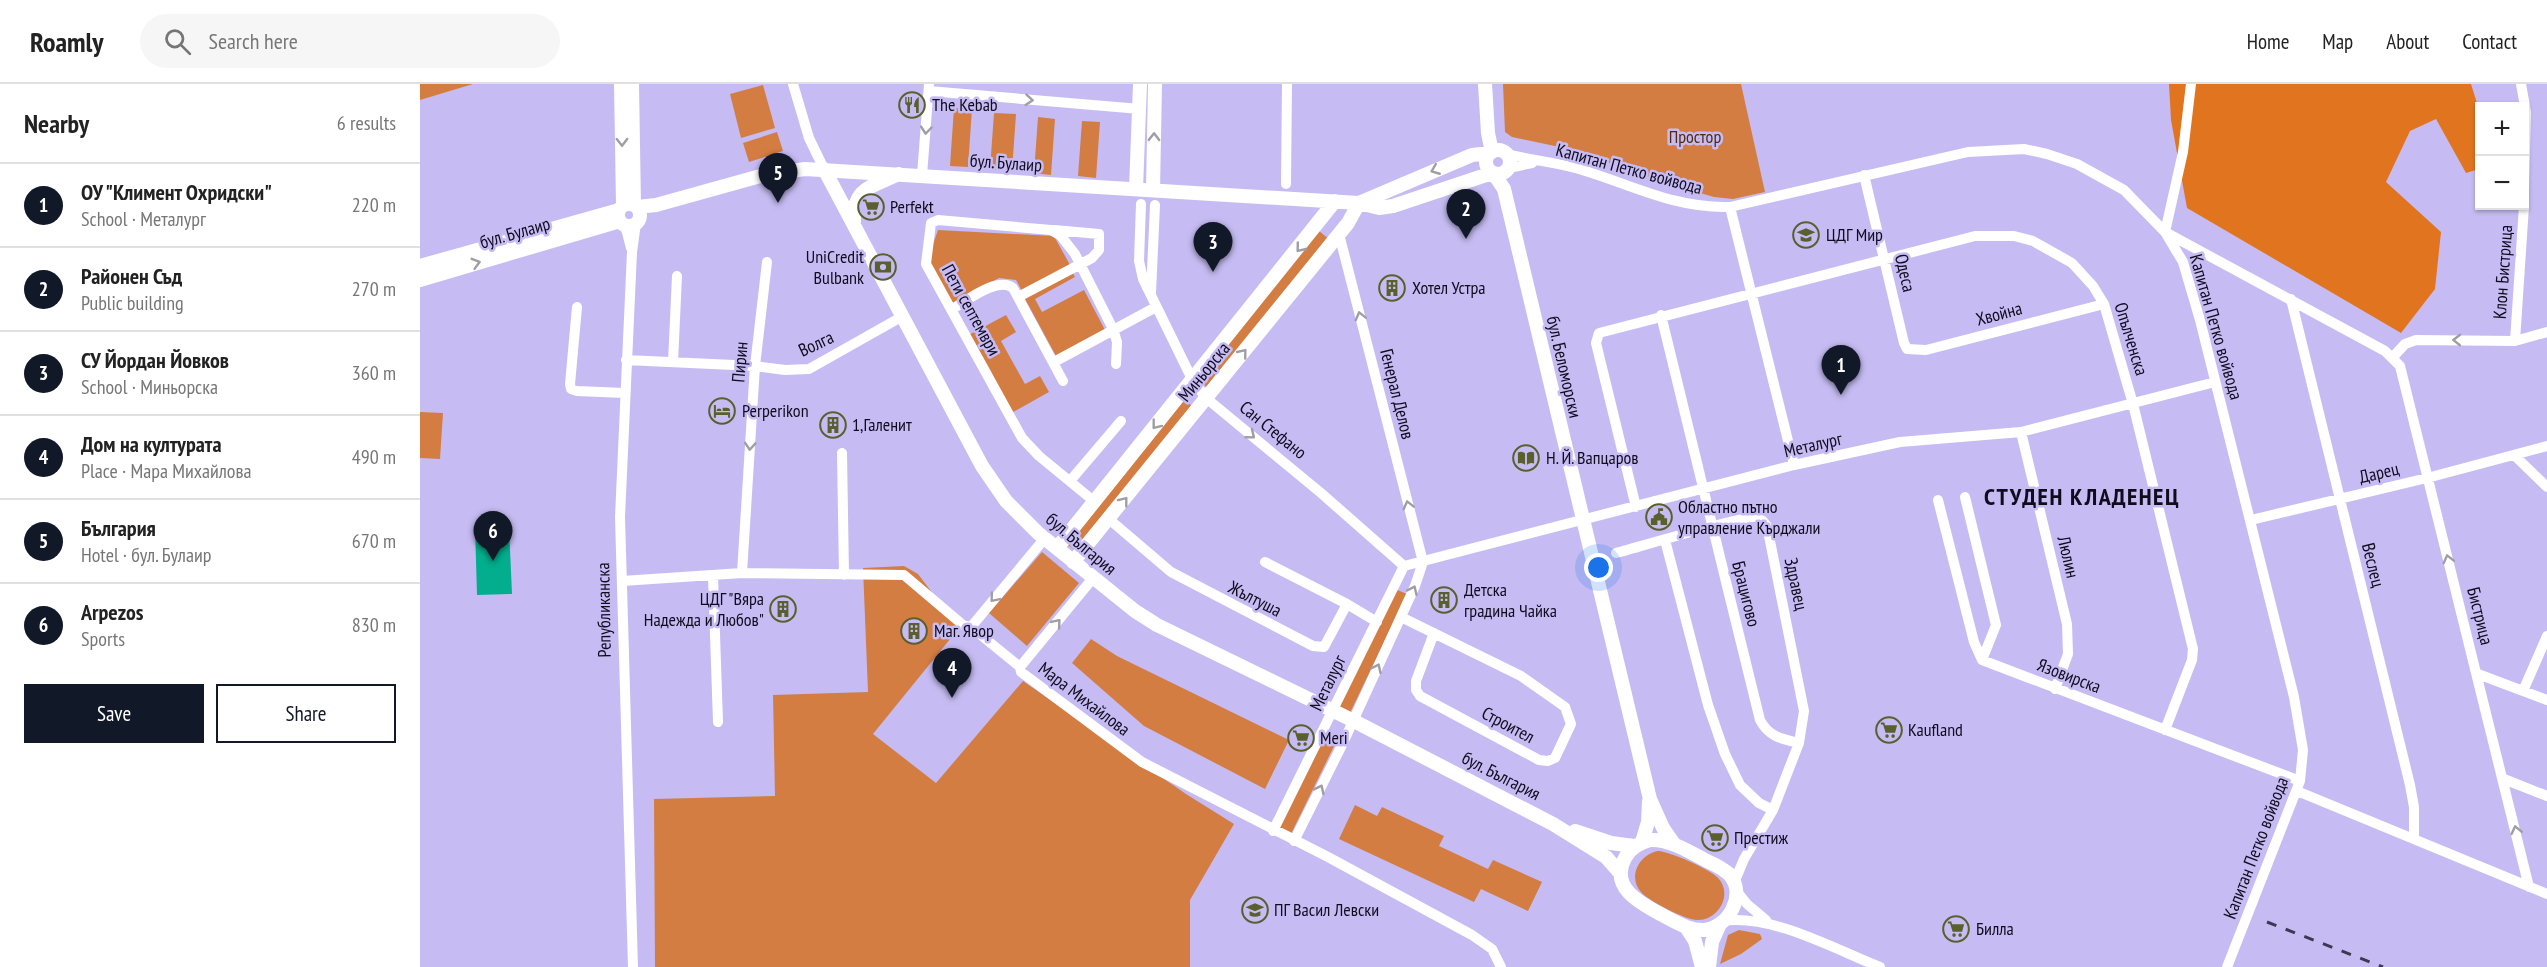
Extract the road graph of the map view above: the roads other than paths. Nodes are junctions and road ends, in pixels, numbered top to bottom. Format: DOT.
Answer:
graph roads {
  1 [pos="621,84"];
  2 [pos="632,84"];
  3 [pos="794,84"];
  4 [pos="1140,84"];
  5 [pos="1155,84"];
  6 [pos="1287,84"];
  7 [pos="1485,84"];
  8 [pos="2191,84"];
  9 [pos="2521,84"];
  10 [pos="929,87"];
  11 [pos="1140,110"];
  12 [pos="1491,152"];
  13 [pos="2525,156"];
  14 [pos="1502,168"];
  15 [pos="824,169"];
  16 [pos="900,174"];
  17 [pos="922,175"];
  18 [pos="1864,175"];
  19 [pos="1286,183"];
  20 [pos="1136,189"];
  21 [pos="1153,190"];
  22 [pos="1335,201"];
  23 [pos="1359,202"];
  24 [pos="1141,204"];
  25 [pos="1155,205"];
  26 [pos="1730,207"];
  27 [pos="2524,210"];
  28 [pos="629,214"];
  29 [pos="854,224"];
  30 [pos="1051,230"];
  31 [pos="2165,232"];
  32 [pos="1339,234"];
  33 [pos="1886,260"];
  34 [pos="767,262"];
  35 [pos="1081,263"];
  36 [pos="420,266"];
  37 [pos="677,276"];
  38 [pos="420,280"];
  39 [pos="1751,295"];
  40 [pos="1018,297"];
  41 [pos="2291,299"];
  42 [pos="1154,302"];
  43 [pos="2104,304"];
  44 [pos="577,308"];
  45 [pos="952,309"];
  46 [pos="1661,315"];
  47 [pos="903,316"];
  48 [pos="1113,329"];
  49 [pos="2547,332"];
  50 [pos="2515,340"];
  51 [pos="1904,344"];
  52 [pos="2392,357"];
  53 [pos="626,360"];
  54 [pos="673,362"];
  55 [pos="1054,362"];
  56 [pos="1116,364"];
  57 [pos="755,366"];
  58 [pos="1192,379"];
  59 [pos="1063,381"];
  60 [pos="2215,382"];
  61 [pos="625,393"];
  62 [pos="1206,398"];
  63 [pos="2133,404"];
  64 [pos="1121,421"];
  65 [pos="2021,432"];
  66 [pos="2547,447"];
  67 [pos="842,453"];
  68 [pos="2514,455"];
  69 [pos="1794,465"];
  70 [pos="2427,478"];
  71 [pos="1070,481"];
  72 [pos="2547,487"];
  73 [pos="1703,489"];
  74 [pos="1965,497"];
  75 [pos="2340,499"];
  76 [pos="1938,500"];
  77 [pos="1095,502"];
  78 [pos="1636,507"];
  79 [pos="1110,520"];
  80 [pos="1581,520"];
  81 [pos="2251,520"];
  82 [pos="1712,527"];
  83 [pos="1045,538"];
  84 [pos="1665,540"];
  85 [pos="1057,548"];
  86 [pos="1616,553"];
  87 [pos="1073,562"];
  88 [pos="1265,562"];
  89 [pos="1422,562"];
  90 [pos="1404,566"];
  91 [pos="742,573"];
  92 [pos="844,575"];
  93 [pos="713,576"];
  94 [pos="1093,578"];
  95 [pos="622,581"];
  96 [pos="1347,604"];
  97 [pos="1401,617"];
  98 [pos="1377,622"];
  99 [pos="971,627"];
  100 [pos="1434,633"];
  101 [pos="2547,636"];
  102 [pos="1982,660"];
  103 [pos="1020,667"];
  104 [pos="2478,674"];
  105 [pos="2055,689"];
  106 [pos="2523,691"];
  107 [pos="2547,700"];
  108 [pos="1332,710"];
  109 [pos="1353,720"];
  110 [pos="718,722"];
  111 [pos="2165,730"];
  112 [pos="1801,739"];
  113 [pos="2504,779"];
  114 [pos="2299,786"];
  115 [pos="2547,796"];
  116 [pos="1650,799"];
  117 [pos="1773,810"];
  118 [pos="1553,824"];
  119 [pos="1273,831"];
  120 [pos="2414,839"];
  121 [pos="1294,841"];
  122 [pos="1638,844"];
  123 [pos="1674,844"];
  124 [pos="1744,859"];
  125 [pos="1723,870"];
  126 [pos="1621,874"];
  127 [pos="1734,886"];
  128 [pos="2529,887"];
  129 [pos="2547,894"];
  130 [pos="1721,923"];
  131 [pos="1771,924"];
  132 [pos="1686,927"];
  133 [pos="633,967"];
  134 [pos="1501,967"];
  135 [pos="1702,967"];
  136 [pos="1709,967"];
  137 [pos="1880,967"];
  138 [pos="2227,967"];
  1 -- 28 [label="main road, Републиканска, one-way"];
  2 -- 28 [label="main road, Републиканска"];
  3 -- 15 [label="street, бул. България"];
  4 -- 11 [label="main road"];
  21 -- 5 [label="main road, one-way"];
  6 -- 19 [label="street"];
  7 -- 12 [label="main road"];
  8 -- 31 [label="street"];
  9 -- 13 [label="street"];
  10 -- 11 [label="street, one-way"];
  10 -- 17 [label="street, one-way"];
  11 -- 20 [label="main road"];
  12 -- 14 [label="main road"];
  12 -- 14 [label="main road"];
  12 -- 23 [label="main road, бул. Булаир, one-way"];
  14 -- 23 [label="main road, бул. Булаир"];
  14 -- 26 [label="street, Капитан Петко войвода"];
  14 -- 80 [label="main road, бул. Беломорски"];
  15 -- 16 [label="main road, бул. Булаир"];
  15 -- 28 [label="main road, бул. Булаир"];
  15 -- 29 [label="main road, бул. България"];
  16 -- 17 [label="main road, бул. Булаир"];
  16 -- 29 [label="main road"];
  17 -- 20 [label="main road, бул. Булаир"];
  18 -- 26 [label="street, Капитан Петко войвода"];
  18 -- 31 [label="street, Капитан Петко войвода"];
  18 -- 33 [label="street, Одеса"];
  20 -- 21 [label="main road, бул. Булаир"];
  21 -- 22 [label="main road, бул. Булаир"];
  22 -- 23 [label="main road, бул. Булаир"];
  22 -- 58 [label="main road, Миньорска, one-way"];
  23 -- 32 [label="main road, Миньорска"];
  24 -- 42 [label="street, Сан Стефано"];
  25 -- 42 [label="street, Сан Стефано"];
  26 -- 39 [label="street"];
  27 -- 50 [label="street, Клон Бистрица"];
  28 -- 36 [label="main road, бул. Булаир"];
  38 -- 28 [label="main road, бул. Булаир, one-way"];
  28 -- 53 [label="street, Републиканска"];
  29 -- 47 [label="main road, бул. България"];
  30 -- 35 [label="street"];
  30 -- 35 [label="street"];
  30 -- 45 [label="street, Пети септември"];
  31 -- 41 [label="street"];
  31 -- 60 [label="street, Капитан Петко войвода"];
  62 -- 32 [label="main road, Миньорска, one-way"];
  89 -- 32 [label="street, Генерал Делов, one-way"];
  33 -- 39 [label="street, Опълченска"];
  33 -- 43 [label="street, Опълченска"];
  33 -- 51 [label="street, Одеса"];
  34 -- 57 [label="street, Пирин"];
  35 -- 40 [label="street"];
  35 -- 48 [label="street"];
  37 -- 54 [label="street"];
  39 -- 46 [label="street, Опълченска"];
  39 -- 69 [label="street"];
  40 -- 45 [label="street"];
  40 -- 55 [label="street"];
  41 -- 52 [label="street"];
  41 -- 75 [label="street, Веслец"];
  42 -- 48 [label="street"];
  42 -- 58 [label="street, Сан Стефано"];
  43 -- 51 [label="street, Хвойна"];
  43 -- 63 [label="street, Опълченска"];
  44 -- 61 [label="street"];
  45 -- 71 [label="street, Пети септември"];
  46 -- 73 [label="street, Брацигово"];
  46 -- 78 [label="street, Опълченска"];
  47 -- 57 [label="street, Волга"];
  47 -- 83 [label="main road, бул. България"];
  48 -- 55 [label="street"];
  48 -- 56 [label="street"];
  49 -- 50 [label="street"];
  50 -- 52 [label="street, one-way"];
  52 -- 70 [label="street, Бистрица"];
  53 -- 54 [label="street, Волга"];
  53 -- 61 [label="street, Републиканска"];
  54 -- 57 [label="street, Волга"];
  55 -- 59 [label="street"];
  57 -- 91 [label="street, Пирин, one-way"];
  58 -- 62 [label="street, Сан Стефано"];
  58 -- 77 [label="main road, Миньорска, one-way"];
  60 -- 63 [label="street, Металург"];
  60 -- 81 [label="street, Капитан Петко войвода"];
  61 -- 95 [label="street, Републиканска"];
  79 -- 62 [label="main road, Миньорска, one-way"];
  62 -- 90 [label="street, Сан Стефано, one-way"];
  63 -- 65 [label="street, Металург"];
  63 -- 111 [label="street, Опълченска"];
  64 -- 71 [label="street"];
  65 -- 69 [label="street, Металург"];
  65 -- 105 [label="street, Люлин"];
  66 -- 68 [label="street, Дарец"];
  67 -- 92 [label="street"];
  68 -- 70 [label="street, Дарец"];
  68 -- 72 [label="street"];
  69 -- 73 [label="street, Металург"];
  70 -- 75 [label="street, Дарец"];
  104 -- 70 [label="street, Бистрица, one-way"];
  71 -- 77 [label="street, Пети септември"];
  73 -- 78 [label="street, Металург"];
  73 -- 82 [label="street, Брацигово"];
  74 -- 102 [label="street"];
  75 -- 81 [label="street, Дарец"];
  75 -- 120 [label="street, Веслец"];
  76 -- 102 [label="street"];
  77 -- 85 [label="main road, Миньорска"];
  78 -- 80 [label="street, Металург"];
  79 -- 87 [label="main road, Миньорска"];
  79 -- 96 [label="street, Жълтуша"];
  80 -- 89 [label="street, Металург"];
  80 -- 116 [label="main road, бул. Беломорски"];
  81 -- 114 [label="street, Капитан Петко войвода"];
  82 -- 84 [label="street, Здравец"];
  82 -- 112 [label="street, Брацигово"];
  82 -- 112 [label="street, Здравец"];
  83 -- 85 [label="main road, бул. България"];
  83 -- 99 [label="street, one-way"];
  84 -- 86 [label="street, Здравец"];
  84 -- 117 [label="street"];
  85 -- 87 [label="main road, бул. България"];
  87 -- 94 [label="main road, бул. България"];
  88 -- 96 [label="street"];
  89 -- 90 [label="street, Металург"];
  97 -- 89 [label="street, Металург, one-way"];
  90 -- 98 [label="street, Металург"];
  91 -- 92 [label="street, Мара Михайлова"];
  91 -- 93 [label="street, Мара Михайлова"];
  92 -- 99 [label="street, Мара Михайлова"];
  93 -- 95 [label="street, Мара Михайлова"];
  93 -- 110 [label="street"];
  103 -- 94 [label="street, one-way"];
  94 -- 108 [label="main road, бул. България"];
  95 -- 133 [label="street, Републиканска"];
  96 -- 98 [label="street"];
  97 -- 100 [label="street, Строител"];
  109 -- 97 [label="street, Металург, one-way"];
  98 -- 108 [label="street, Металург"];
  99 -- 103 [label="street, Мара Михайлова"];
  100 -- 100 [label="street, Строител"];
  101 -- 106 [label="street"];
  102 -- 105 [label="street, Язовирска"];
  103 -- 119 [label="street, Мара Михайлова"];
  104 -- 106 [label="street"];
  104 -- 113 [label="street, Бистрица"];
  105 -- 111 [label="street, Язовирска"];
  106 -- 107 [label="street"];
  108 -- 109 [label="main road, бул. България"];
  108 -- 119 [label="street, Металург"];
  109 -- 118 [label="main road, бул. България"];
  121 -- 109 [label="street, Металург, one-way"];
  111 -- 114 [label="street, Язовирска"];
  112 -- 117 [label="street"];
  113 -- 115 [label="street"];
  128 -- 113 [label="street, Бистрица, one-way"];
  114 -- 120 [label="street, Язовирска"];
  114 -- 138 [label="street, Капитан Петко войвода"];
  116 -- 122 [label="main road, бул. Беломорски"];
  116 -- 123 [label="main road, бул. Беломорски"];
  117 -- 124 [label="street"];
  118 -- 122 [label="main road, бул. България"];
  118 -- 126 [label="main road, бул. България"];
  119 -- 121 [label="street, Мара Михайлова"];
  120 -- 128 [label="street, Язовирска"];
  121 -- 134 [label="street, Мара Михайлова"];
  122 -- 123 [label="main road"];
  122 -- 126 [label="main road"];
  123 -- 125 [label="main road"];
  124 -- 125 [label="street"];
  124 -- 127 [label="street"];
  125 -- 127 [label="main road"];
  126 -- 132 [label="main road"];
  127 -- 130 [label="main road"];
  127 -- 131 [label="street"];
  128 -- 129 [label="street, Язовирска"];
  130 -- 131 [label="street"];
  130 -- 132 [label="main road"];
  130 -- 136 [label="main road"];
  131 -- 137 [label="street"];
  132 -- 135 [label="main road"];
}
